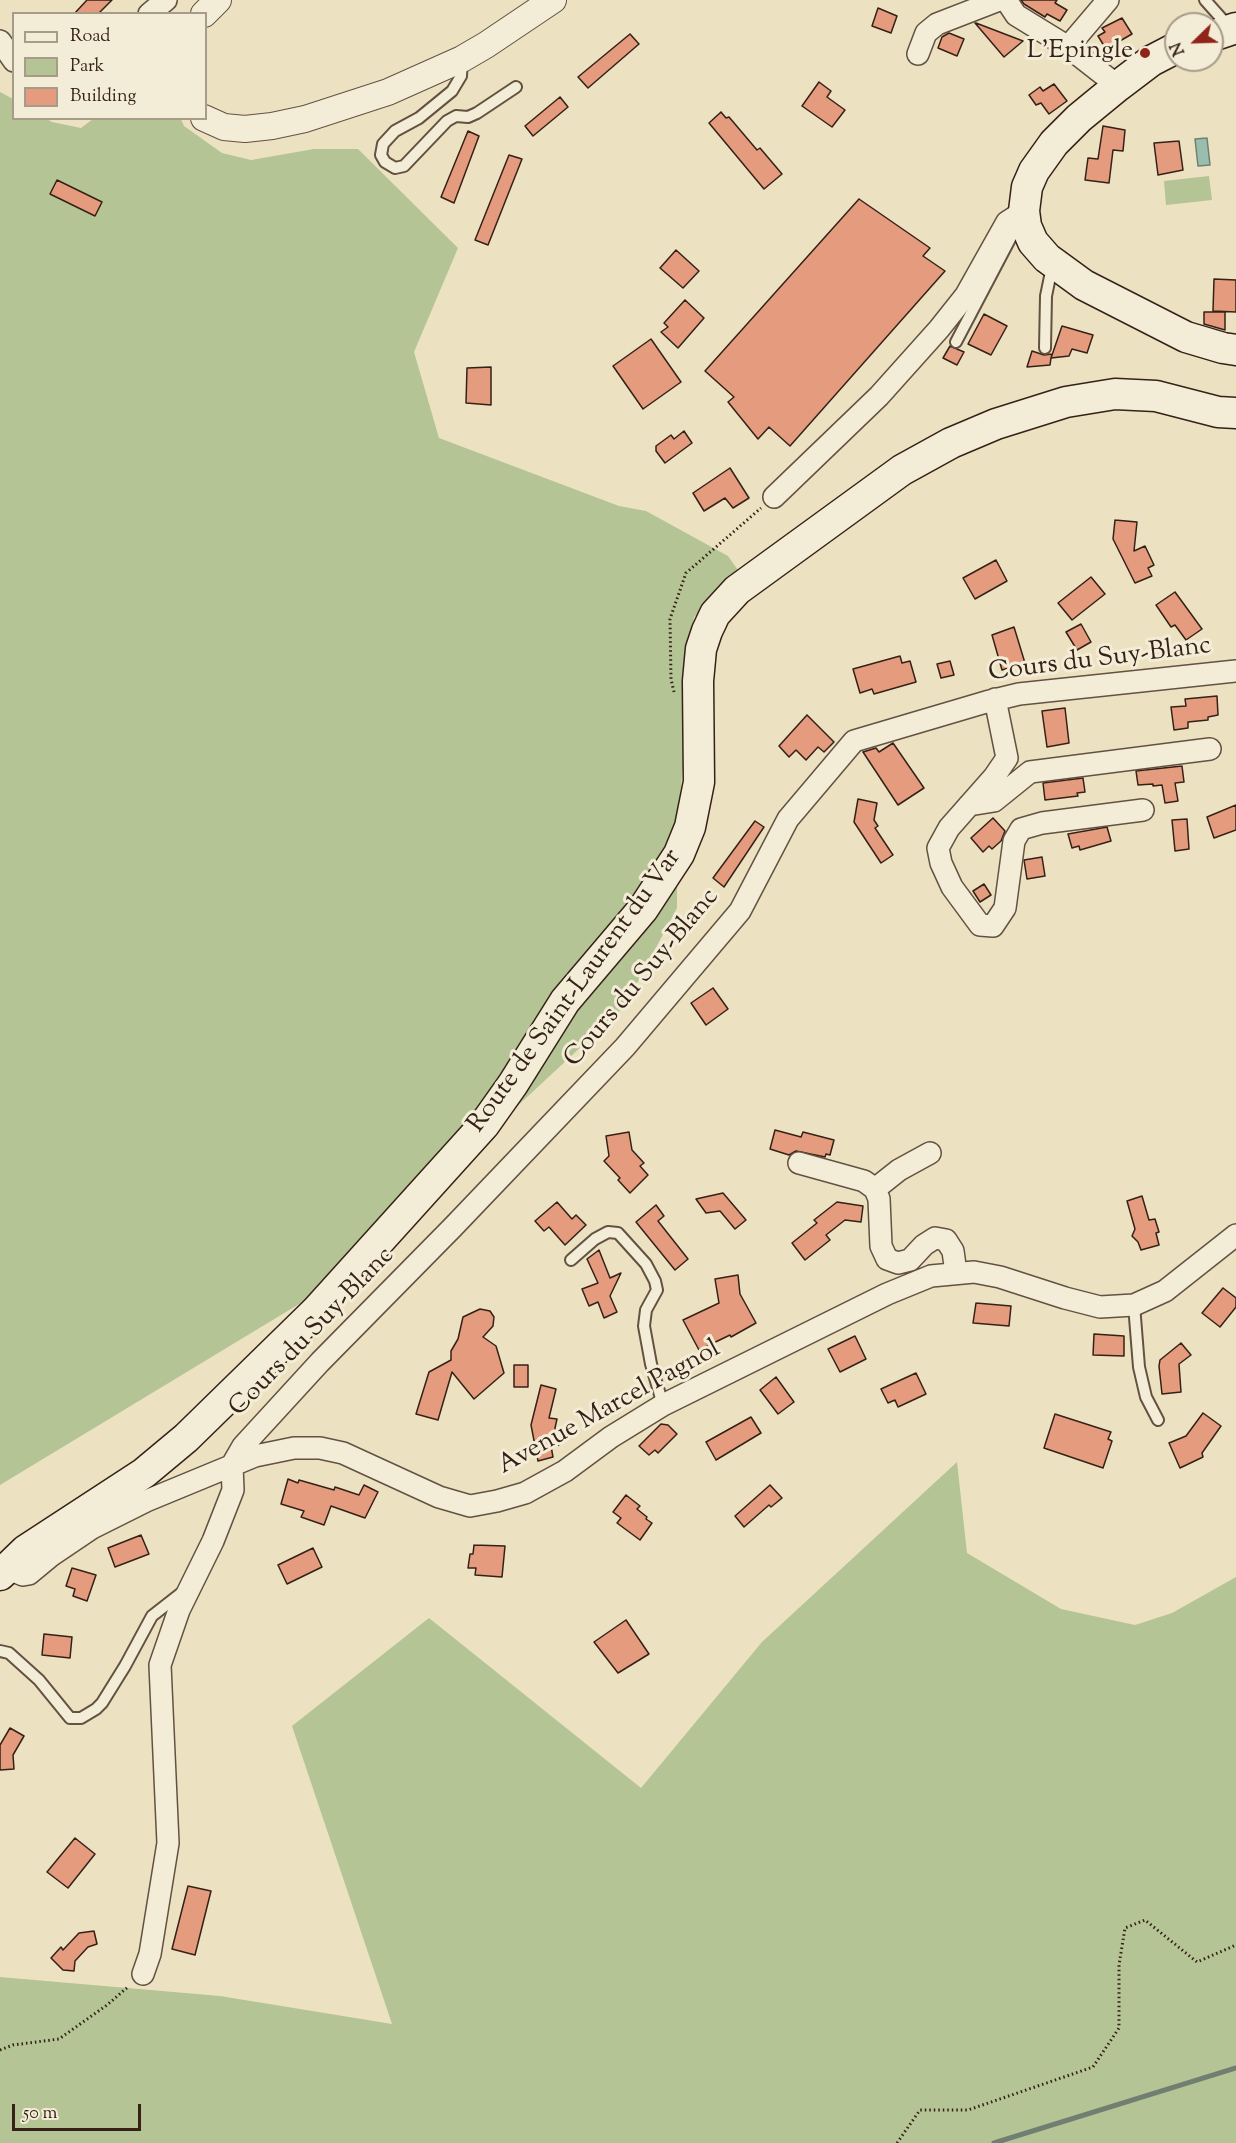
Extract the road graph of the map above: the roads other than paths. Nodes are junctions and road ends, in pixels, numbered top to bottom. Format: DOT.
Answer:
graph roads {
  1 [pos="166,0"];
  2 [pos="218,0"];
  3 [pos="553,0"];
  4 [pos="999,0"];
  5 [pos="1006,0"];
  6 [pos="1107,0"];
  7 [pos="1205,0"];
  8 [pos="151,12"];
  9 [pos="206,12"];
  10 [pos="1226,31"];
  11 [pos="0,40"];
  12 [pos="1068,47"];
  13 [pos="918,54"];
  14 [pos="1164,54"];
  15 [pos="12,58"];
  16 [pos="462,59"];
  17 [pos="1118,86"];
  18 [pos="516,87"];
  19 [pos="207,120"];
  20 [pos="1025,204"];
  21 [pos="1053,264"];
  22 [pos="956,342"];
  23 [pos="1045,348"];
  24 [pos="1236,350"];
  25 [pos="1236,413"];
  26 [pos="774,497"];
  27 [pos="1236,671"];
  28 [pos="995,699"];
  29 [pos="1210,749"];
  30 [pos="969,805"];
  31 [pos="1143,810"];
  32 [pos="930,1153"];
  33 [pos="799,1163"];
  34 [pos="875,1189"];
  35 [pos="1236,1235"];
  36 [pos="571,1260"];
  37 [pos="956,1272"];
  38 [pos="1134,1305"];
  39 [pos="663,1405"];
  40 [pos="1158,1420"];
  41 [pos="232,1465"];
  42 [pos="3,1572"];
  43 [pos="191,1585"];
  44 [pos="0,1651"];
  45 [pos="143,1974"];
  1 -- 8 [label="street"];
  2 -- 9 [label="street"];
  3 -- 16 [label="street"];
  4 -- 13 [label="street"];
  5 -- 12 [label="street"];
  6 -- 12 [label="street"];
  7 -- 10 [label="lane"];
  11 -- 15 [label="street"];
  12 -- 17 [label="street"];
  14 -- 17 [label="main road"];
  16 -- 18 [label="lane"];
  16 -- 19 [label="street"];
  17 -- 20 [label="main road"];
  20 -- 21 [label="main road"];
  20 -- 22 [label="lane"];
  20 -- 26 [label="street"];
  21 -- 23 [label="lane"];
  21 -- 24 [label="main road"];
  25 -- 42 [label="main road, Route de Saint-Laurent du Var"];
  27 -- 28 [label="street, Cours du Suy-Blanc"];
  28 -- 30 [label="street"];
  28 -- 41 [label="street, Cours du Suy-Blanc"];
  29 -- 30 [label="street"];
  30 -- 31 [label="street"];
  32 -- 34 [label="street"];
  33 -- 34 [label="street"];
  34 -- 37 [label="street"];
  35 -- 38 [label="street, Avenue Marcel Pagnol"];
  36 -- 39 [label="lane"];
  37 -- 38 [label="street, Avenue Marcel Pagnol"];
  37 -- 39 [label="street, Avenue Marcel Pagnol"];
  38 -- 40 [label="lane"];
  39 -- 41 [label="street, Avenue Marcel Pagnol"];
  41 -- 42 [label="street, Avenue Marcel Pagnol"];
  41 -- 43 [label="street"];
  43 -- 44 [label="lane"];
  43 -- 45 [label="street"];
}
